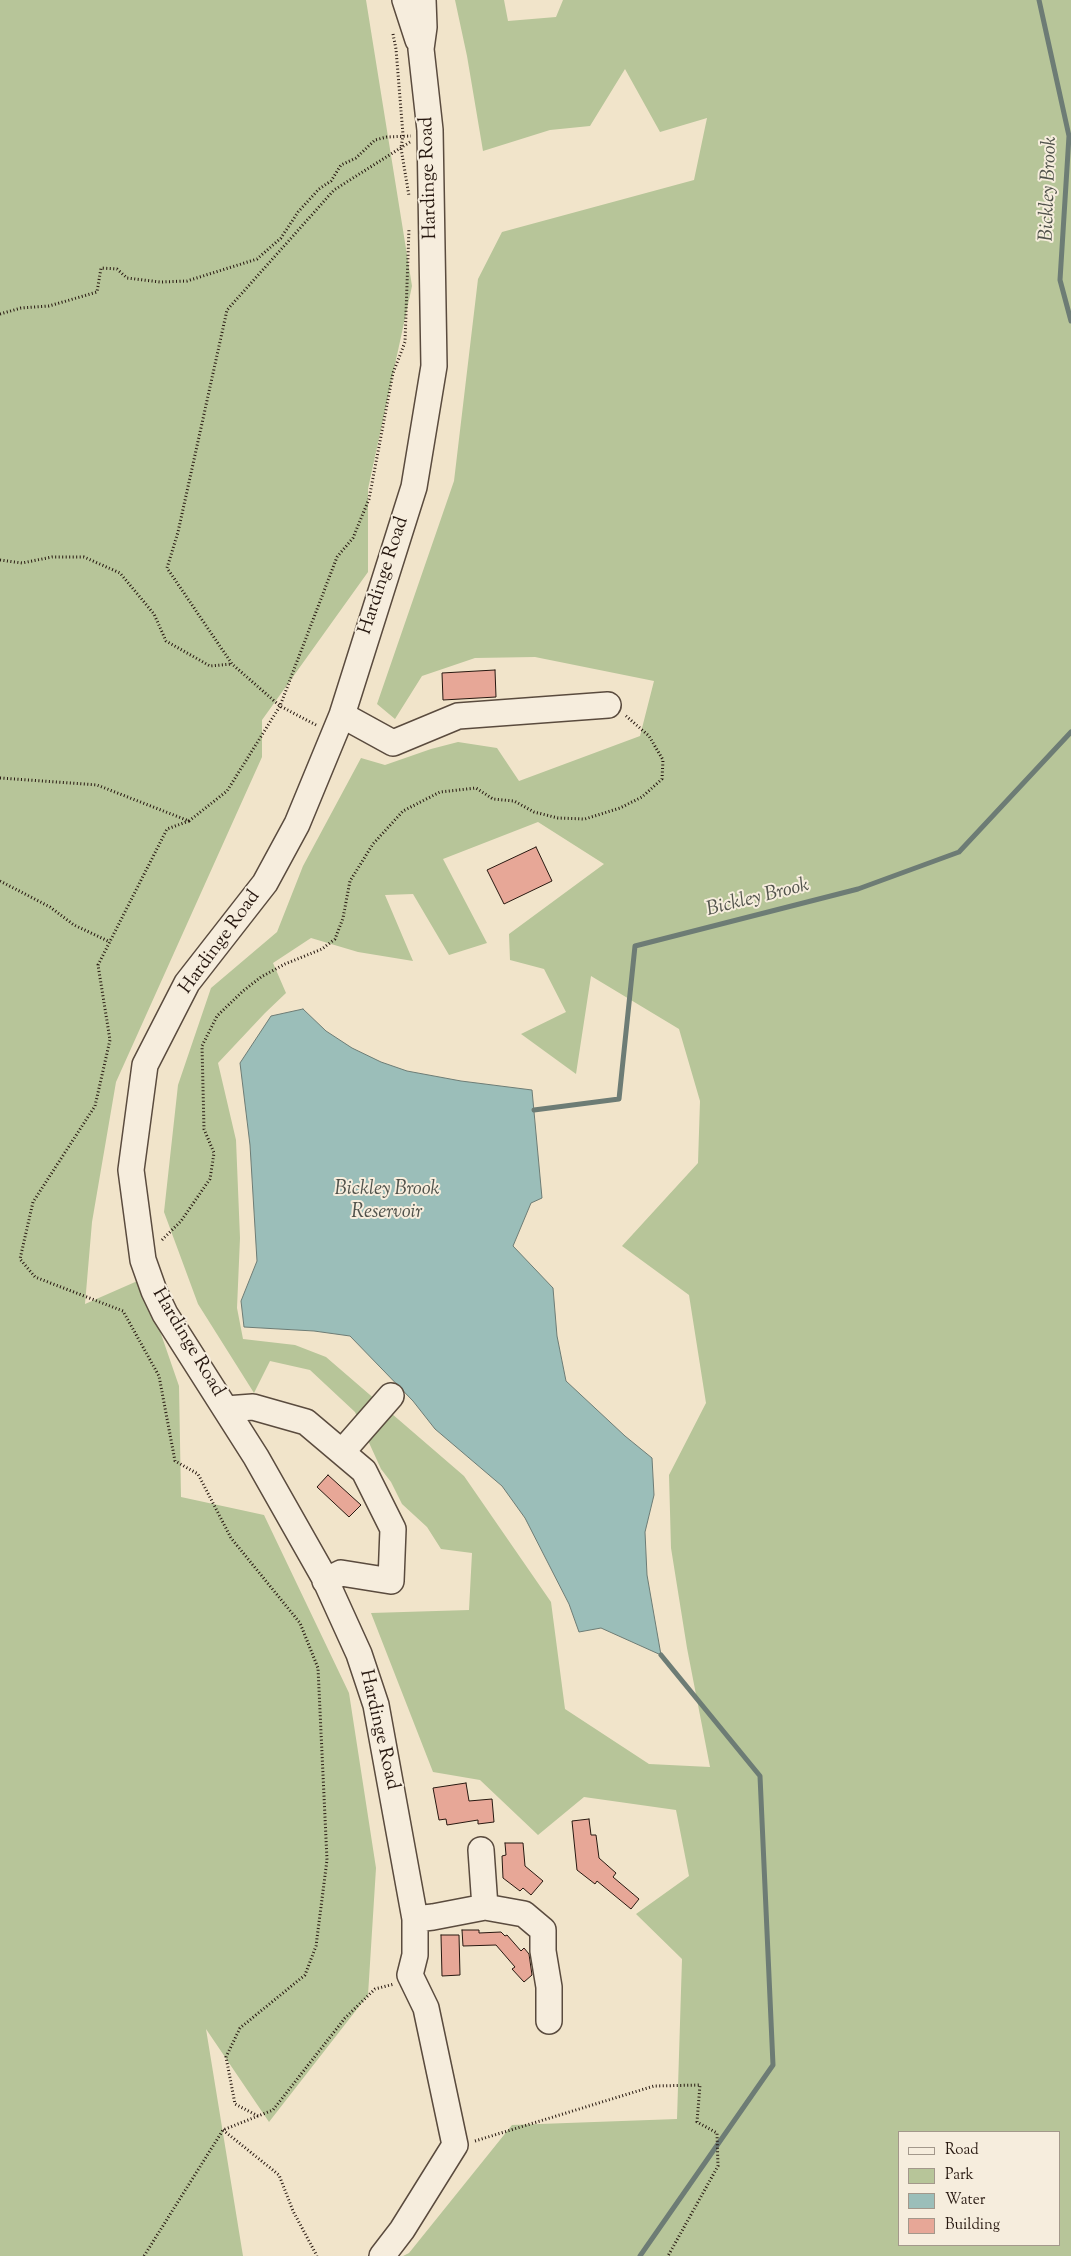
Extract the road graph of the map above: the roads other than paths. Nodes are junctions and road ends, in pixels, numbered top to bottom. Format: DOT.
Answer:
graph roads {
  1 [pos="405,0"];
  2 [pos="423,0"];
  3 [pos="422,49"];
  4 [pos="608,705"];
  5 [pos="337,725"];
  6 [pos="391,1396"];
  7 [pos="226,1409"];
  8 [pos="342,1452"];
  9 [pos="325,1581"];
  10 [pos="481,1850"];
  11 [pos="485,1907"];
  12 [pos="415,1918"];
  13 [pos="549,2021"];
  14 [pos="382,2256"];
  1 -- 3 [label="street, Hardinge Road"];
  2 -- 3 [label="street, Hardinge Road"];
  3 -- 5 [label="street, Hardinge Road"];
  4 -- 5 [label="street"];
  5 -- 7 [label="street, Hardinge Road"];
  6 -- 8 [label="street"];
  7 -- 8 [label="street"];
  7 -- 9 [label="street, Hardinge Road"];
  8 -- 9 [label="street"];
  9 -- 12 [label="street, Hardinge Road"];
  10 -- 11 [label="street"];
  11 -- 12 [label="street"];
  11 -- 13 [label="street"];
  12 -- 14 [label="street, Hardinge Road"];
}
